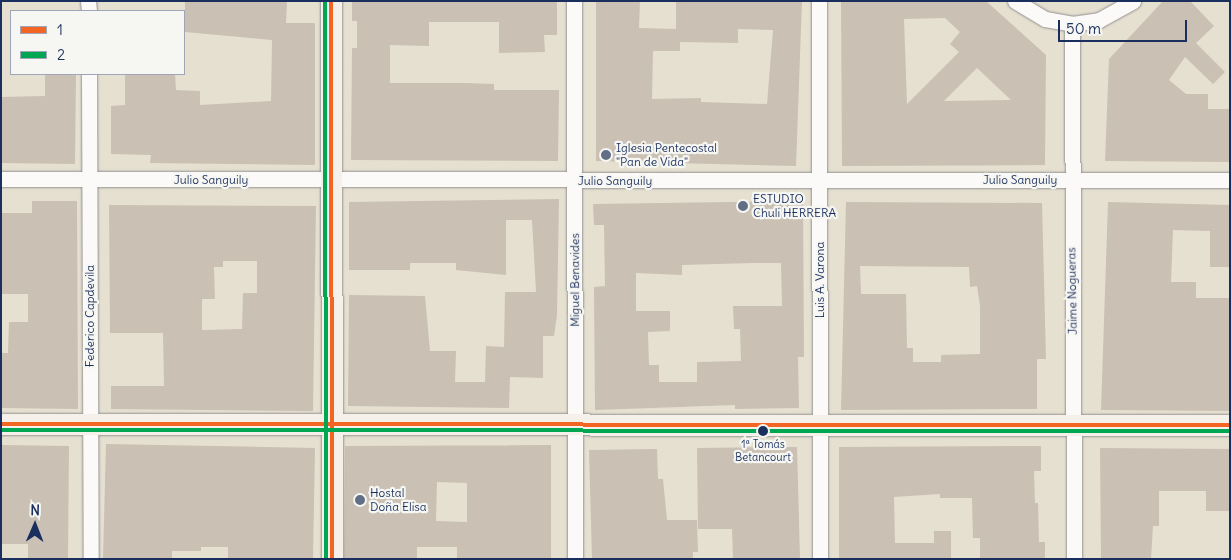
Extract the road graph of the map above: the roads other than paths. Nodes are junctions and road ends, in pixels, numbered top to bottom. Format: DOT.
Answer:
graph roads {
  1 [pos="331,1"];
  2 [pos="574,1"];
  3 [pos="819,1"];
  4 [pos="1015,1"];
  5 [pos="1132,1"];
  6 [pos="1072,24"];
  7 [pos="89,75"];
  8 [pos="1,179"];
  9 [pos="89,179"];
  10 [pos="1071,180"];
  11 [pos="1230,180"];
  12 [pos="331,181"];
  13 [pos="575,181"];
  14 [pos="820,181"];
  15 [pos="1,424"];
  16 [pos="91,424"];
  17 [pos="331,425"];
  18 [pos="820,425"];
  19 [pos="1073,425"];
  20 [pos="1230,425"];
  21 [pos="575,426"];
  22 [pos="91,559"];
  23 [pos="332,559"];
  24 [pos="576,559"];
  25 [pos="820,559"];
  26 [pos="1074,559"];
  1 -- 12 [label="street"];
  2 -- 13 [label="street, Miguel Benavides"];
  3 -- 14 [label="street, Luis A. Varona"];
  4 -- 6 [label="street"];
  5 -- 6 [label="street"];
  6 -- 10 [label="street, Jaime Nogueras"];
  7 -- 9 [label="street, Federico Capdevila"];
  8 -- 9 [label="street, Julio Sanguily"];
  9 -- 12 [label="street, Julio Sanguily"];
  9 -- 16 [label="street, Federico Capdevila"];
  10 -- 11 [label="street, Julio Sanguily"];
  10 -- 14 [label="street, Julio Sanguily"];
  10 -- 19 [label="street, Jaime Nogueras"];
  12 -- 13 [label="street, Julio Sanguily"];
  12 -- 17 [label="street"];
  13 -- 14 [label="street, Julio Sanguily"];
  13 -- 21 [label="street, Miguel Benavides"];
  14 -- 18 [label="street, Luis A. Varona"];
  15 -- 16 [label="street"];
  16 -- 17 [label="street"];
  16 -- 22 [label="street, Federico Capdevila"];
  17 -- 21 [label="street"];
  17 -- 23 [label="street"];
  18 -- 19 [label="street"];
  18 -- 21 [label="street"];
  18 -- 25 [label="street, Luis A. Varona"];
  19 -- 20 [label="street"];
  19 -- 26 [label="street, Jaime Nogueras"];
  21 -- 24 [label="street, Miguel Benavides"];
}
